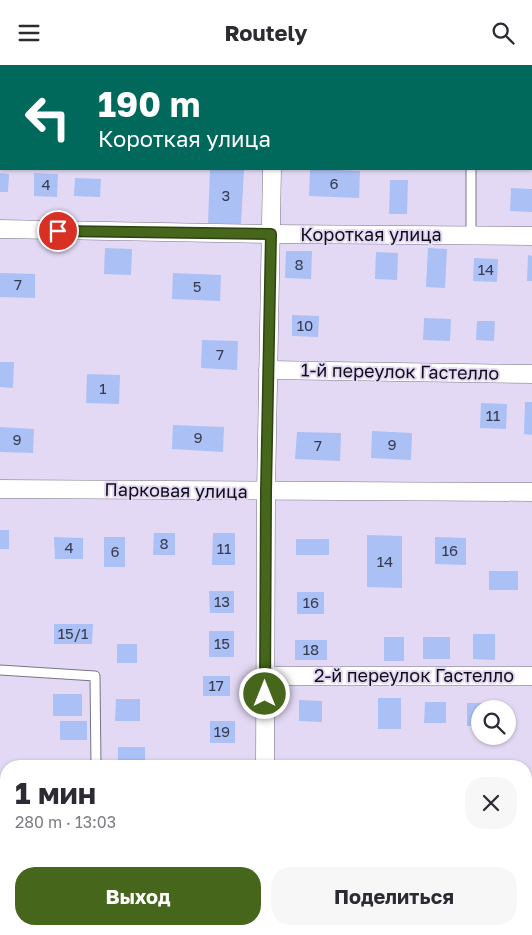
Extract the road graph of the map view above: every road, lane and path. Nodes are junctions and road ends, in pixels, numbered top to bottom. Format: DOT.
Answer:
graph roads {
  1 [pos="272,170"];
  2 [pos="471,170"];
  3 [pos="0,229"];
  4 [pos="271,234"];
  5 [pos="471,235"];
  6 [pos="532,236"];
  7 [pos="268,370"];
  8 [pos="532,374"];
  9 [pos="0,489"];
  10 [pos="266,492"];
  11 [pos="532,492"];
  12 [pos="0,670"];
  13 [pos="532,676"];
  14 [pos="265,677"];
  15 [pos="96,760"];
  16 [pos="265,760"];
  1 -- 4 [label="street"];
  2 -- 5 [label="lane"];
  3 -- 4 [label="street, Короткая улица"];
  4 -- 5 [label="street, Короткая улица"];
  4 -- 7 [label="street"];
  5 -- 6 [label="street, Короткая улица"];
  7 -- 8 [label="street, 1-й переулок Гастелло"];
  7 -- 10 [label="street"];
  9 -- 10 [label="street, Парковая улица"];
  10 -- 11 [label="street, Парковая улица"];
  10 -- 14 [label="street"];
  12 -- 15 [label="lane"];
  13 -- 14 [label="street, 2-й переулок Гастелло"];
  14 -- 16 [label="street"];
}
